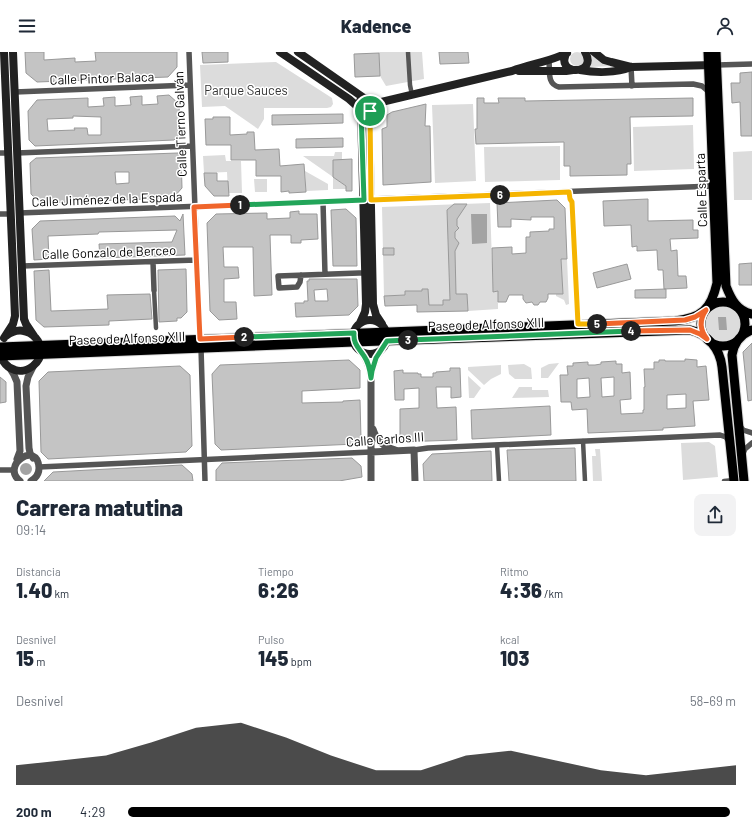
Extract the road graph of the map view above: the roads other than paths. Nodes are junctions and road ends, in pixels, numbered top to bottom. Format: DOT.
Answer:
graph roads {
  1 [pos="4,52"];
  2 [pos="13,52"];
  3 [pos="189,52"];
  4 [pos="280,52"];
  5 [pos="298,52"];
  6 [pos="408,52"];
  7 [pos="567,52"];
  8 [pos="586,52"];
  9 [pos="594,52"];
  10 [pos="708,52"];
  11 [pos="716,52"];
  12 [pos="549,61"];
  13 [pos="752,64"];
  14 [pos="713,65"];
  15 [pos="631,68"];
  16 [pos="512,70"];
  17 [pos="577,70"];
  18 [pos="550,71"];
  19 [pos="190,85"];
  20 [pos="632,86"];
  21 [pos="14,92"];
  22 [pos="3,93"];
  23 [pos="710,93"];
  24 [pos="412,95"];
  25 [pos="364,98"];
  26 [pos="349,99"];
  27 [pos="371,108"];
  28 [pos="360,109"];
  29 [pos="362,122"];
  30 [pos="192,146"];
  31 [pos="4,153"];
  32 [pos="17,153"];
  33 [pos="714,186"];
  34 [pos="569,192"];
  35 [pos="367,200"];
  36 [pos="323,202"];
  37 [pos="194,207"];
  38 [pos="20,213"];
  39 [pos="0,214"];
  40 [pos="10,214"];
  41 [pos="196,260"];
  42 [pos="153,262"];
  43 [pos="22,266"];
  44 [pos="365,273"];
  45 [pos="325,274"];
  46 [pos="301,275"];
  47 [pos="154,290"];
  48 [pos="738,307"];
  49 [pos="706,310"];
  50 [pos="752,314"];
  51 [pos="360,323"];
  52 [pos="578,324"];
  53 [pos="156,328"];
  54 [pos="752,330"];
  55 [pos="34,336"];
  56 [pos="385,336"];
  57 [pos="741,337"];
  58 [pos="4,338"];
  59 [pos="707,339"];
  60 [pos="355,341"];
  61 [pos="200,344"];
  62 [pos="40,350"];
  63 [pos="0,351"];
  64 [pos="9,367"];
  65 [pos="33,367"];
  66 [pos="371,378"];
  67 [pos="738,421"];
  68 [pos="371,423"];
  69 [pos="752,433"];
  70 [pos="583,441"];
  71 [pos="730,443"];
  72 [pos="752,443"];
  73 [pos="497,445"];
  74 [pos="414,450"];
  75 [pos="400,451"];
  76 [pos="371,452"];
  77 [pos="742,455"];
  78 [pos="33,458"];
  79 [pos="17,459"];
  80 [pos="202,460"];
  81 [pos="39,467"];
  82 [pos="0,470"];
  83 [pos="12,470"];
  84 [pos="20,481"];
  85 [pos="31,481"];
  86 [pos="205,481"];
  87 [pos="371,481"];
  88 [pos="415,481"];
  89 [pos="499,481"];
  90 [pos="585,481"];
  91 [pos="724,481"];
  92 [pos="734,481"];
  93 [pos="744,481"];
  1 -- 22 [label="main road"];
  2 -- 21 [label="main road"];
  3 -- 19 [label="street, Calle Tierno Galván"];
  4 -- 26 [label="main road"];
  5 -- 25 [label="main road"];
  6 -- 24 [label="street"];
  7 -- 12 [label="main road"];
  7 -- 17 [label="main road"];
  8 -- 17 [label="main road"];
  9 -- 15 [label="main road"];
  10 -- 14 [label="main road"];
  11 -- 14 [label="main road"];
  12 -- 16 [label="main road"];
  12 -- 18 [label="street"];
  13 -- 14 [label="street"];
  14 -- 15 [label="main road"];
  14 -- 23 [label="main road, Calle Esparta"];
  14 -- 48 [label="main road, Calle Esparta"];
  15 -- 17 [label="main road"];
  15 -- 20 [label="street"];
  16 -- 18 [label="main road"];
  16 -- 24 [label="main road"];
  17 -- 18 [label="main road"];
  18 -- 20 [label="street"];
  19 -- 21 [label="street, Calle Pintor Balaca"];
  19 -- 30 [label="street, Calle Tierno Galván"];
  20 -- 23 [label="street"];
  21 -- 32 [label="main road"];
  22 -- 31 [label="main road"];
  23 -- 33 [label="main road, Calle Esparta"];
  24 -- 27 [label="main road"];
  25 -- 27 [label="main road"];
  25 -- 28 [label="main road"];
  26 -- 28 [label="main road"];
  26 -- 29 [label="main road"];
  27 -- 28 [label="main road"];
  27 -- 35 [label="main road"];
  28 -- 29 [label="main road"];
  29 -- 35 [label="main road"];
  30 -- 32 [label="street"];
  30 -- 37 [label="street, Calle Tierno Galván"];
  31 -- 40 [label="main road"];
  32 -- 38 [label="main road"];
  33 -- 34 [label="street, Calle Jiménez de la Espada"];
  33 -- 49 [label="main road, Calle Esparta"];
  34 -- 35 [label="street, Calle Jiménez de la Espada"];
  34 -- 52 [label="street"];
  35 -- 36 [label="street, Calle Jiménez de la Espada"];
  35 -- 44 [label="main road"];
  35 -- 56 [label="main road"];
  36 -- 37 [label="street, Calle Jiménez de la Espada"];
  36 -- 45 [label="street"];
  37 -- 38 [label="street, Calle Jiménez de la Espada"];
  37 -- 41 [label="street, Calle Tierno Galván"];
  38 -- 43 [label="main road"];
  39 -- 40 [label="street"];
  40 -- 58 [label="main road"];
  41 -- 42 [label="street, Calle Gonzalo de Berceo"];
  41 -- 61 [label="street, Calle Tierno Galván"];
  42 -- 43 [label="street, Calle Gonzalo de Berceo"];
  42 -- 47 [label="street"];
  43 -- 55 [label="main road"];
  44 -- 45 [label="street"];
  44 -- 51 [label="main road"];
  45 -- 46 [label="street"];
  47 -- 53 [label="street"];
  48 -- 49 [label="main road"];
  48 -- 50 [label="main road"];
  48 -- 57 [label="main road"];
  49 -- 52 [label="main road, Paseo de Alfonso XIII"];
  49 -- 59 [label="main road"];
  51 -- 56 [label="main road"];
  51 -- 60 [label="main road"];
  52 -- 56 [label="main road, Paseo de Alfonso XIII"];
  54 -- 57 [label="main road"];
  55 -- 58 [label="main road"];
  55 -- 62 [label="main road"];
  56 -- 59 [label="main road, Paseo de Alfonso XIII"];
  56 -- 60 [label="main road, Paseo de Alfonso XIII"];
  56 -- 66 [label="street"];
  57 -- 59 [label="main road"];
  57 -- 67 [label="main road"];
  58 -- 63 [label="main road"];
  59 -- 71 [label="main road"];
  60 -- 61 [label="main road, Paseo de Alfonso XIII"];
  60 -- 66 [label="street"];
  61 -- 62 [label="main road, Paseo de Alfonso XIII"];
  61 -- 80 [label="street, Calle Tierno Galván"];
  62 -- 63 [label="main road, Paseo de Alfonso XIII"];
  62 -- 65 [label="main road"];
  63 -- 64 [label="main road"];
  64 -- 65 [label="main road"];
  64 -- 79 [label="street"];
  65 -- 78 [label="street"];
  66 -- 68 [label="street"];
  67 -- 69 [label="street"];
  67 -- 77 [label="main road"];
  68 -- 75 [label="street"];
  68 -- 76 [label="street"];
  70 -- 71 [label="street, Calle Carlos III"];
  70 -- 73 [label="street, Calle Carlos III"];
  70 -- 90 [label="street"];
  71 -- 92 [label="main road"];
  72 -- 77 [label="street"];
  73 -- 74 [label="street, Calle Carlos III"];
  73 -- 89 [label="street"];
  74 -- 75 [label="street, Calle Carlos III"];
  74 -- 88 [label="street"];
  75 -- 76 [label="street, Calle Carlos III"];
  76 -- 80 [label="street, Calle Carlos III"];
  76 -- 87 [label="street"];
  77 -- 93 [label="main road"];
  78 -- 79 [label="street"];
  78 -- 81 [label="street"];
  79 -- 83 [label="street"];
  80 -- 81 [label="street, Calle Carlos III"];
  80 -- 86 [label="street, Calle Tierno Galván"];
  81 -- 85 [label="street"];
  82 -- 83 [label="street"];
  83 -- 84 [label="street"];
  91 -- 92 [label="street"];
}
